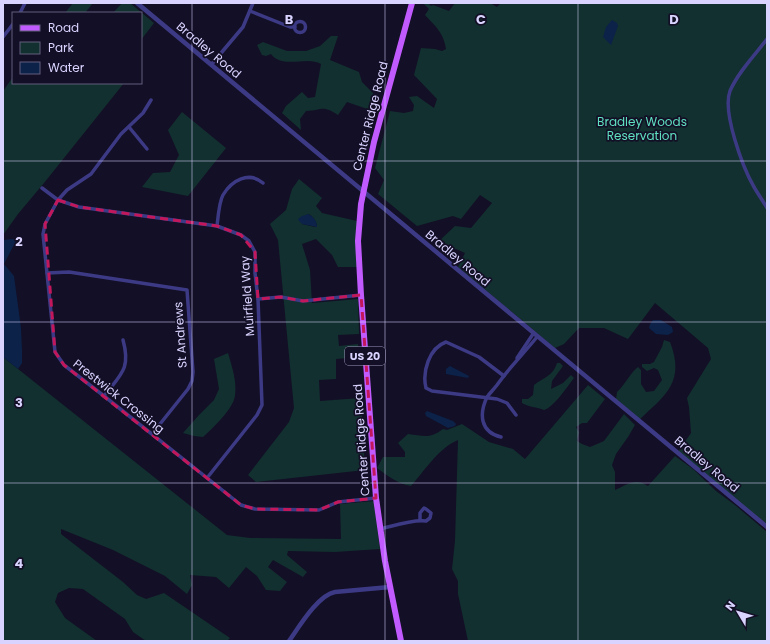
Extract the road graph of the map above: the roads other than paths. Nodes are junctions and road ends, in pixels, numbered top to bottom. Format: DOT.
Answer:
graph roads {
  1 [pos="25,3"];
  2 [pos="137,3"];
  3 [pos="253,3"];
  4 [pos="412,3"];
  5 [pos="250,11"];
  6 [pos="20,12"];
  7 [pos="12,25"];
  8 [pos="295,27"];
  9 [pos="3,37"];
  10 [pos="767,39"];
  11 [pos="211,65"];
  12 [pos="151,100"];
  13 [pos="129,127"];
  14 [pos="147,149"];
  15 [pos="263,183"];
  16 [pos="42,188"];
  17 [pos="363,191"];
  18 [pos="58,200"];
  19 [pos="767,208"];
  20 [pos="216,226"];
  21 [pos="47,273"];
  22 [pos="361,295"];
  23 [pos="258,299"];
  24 [pos="535,335"];
  25 [pos="123,340"];
  26 [pos="504,376"];
  27 [pos="104,396"];
  28 [pos="487,397"];
  29 [pos="516,415"];
  30 [pos="152,434"];
  31 [pos="501,436"];
  32 [pos="207,478"];
  33 [pos="376,498"];
  34 [pos="420,520"];
  35 [pos="767,527"];
  36 [pos="380,529"];
  37 [pos="390,587"];
  38 [pos="289,641"];
  39 [pos="401,641"];
  1 -- 6 [label="street"];
  2 -- 11 [label="street, Bradley Road"];
  3 -- 5 [label="street"];
  4 -- 17 [label="main road, Center Ridge Road / US 20"];
  5 -- 8 [label="street"];
  5 -- 11 [label="street"];
  7 -- 9 [label="street"];
  10 -- 19 [label="street"];
  11 -- 17 [label="street, Bradley Road"];
  12 -- 13 [label="street, Prestwick Crossing"];
  13 -- 14 [label="street"];
  13 -- 18 [label="street, Prestwick Crossing"];
  15 -- 20 [label="street"];
  16 -- 18 [label="street, Muirfield Way"];
  17 -- 22 [label="main road, Center Ridge Road / US 20"];
  17 -- 24 [label="street, Bradley Road"];
  18 -- 20 [label="street, Muirfield Way"];
  18 -- 21 [label="street, Prestwick Crossing"];
  20 -- 23 [label="street, Muirfield Way"];
  21 -- 27 [label="street, Prestwick Crossing"];
  21 -- 30 [label="street, St Andrews"];
  22 -- 23 [label="street"];
  22 -- 33 [label="main road, Center Ridge Road / US 20"];
  23 -- 32 [label="street, Muirfield Way"];
  24 -- 26 [label="street"];
  24 -- 35 [label="street, Bradley Road"];
  25 -- 27 [label="street"];
  26 -- 28 [label="street"];
  26 -- 28 [label="street"];
  27 -- 30 [label="street, Prestwick Crossing"];
  28 -- 29 [label="street"];
  28 -- 31 [label="street"];
  30 -- 32 [label="street, Prestwick Crossing"];
  32 -- 33 [label="street, Prestwick Crossing"];
  33 -- 36 [label="main road, Center Ridge Road / US 20"];
  34 -- 36 [label="street"];
  36 -- 37 [label="main road, Center Ridge Road / US 20"];
  37 -- 38 [label="street"];
  37 -- 39 [label="main road, Center Ridge Road / US 20"];
}
